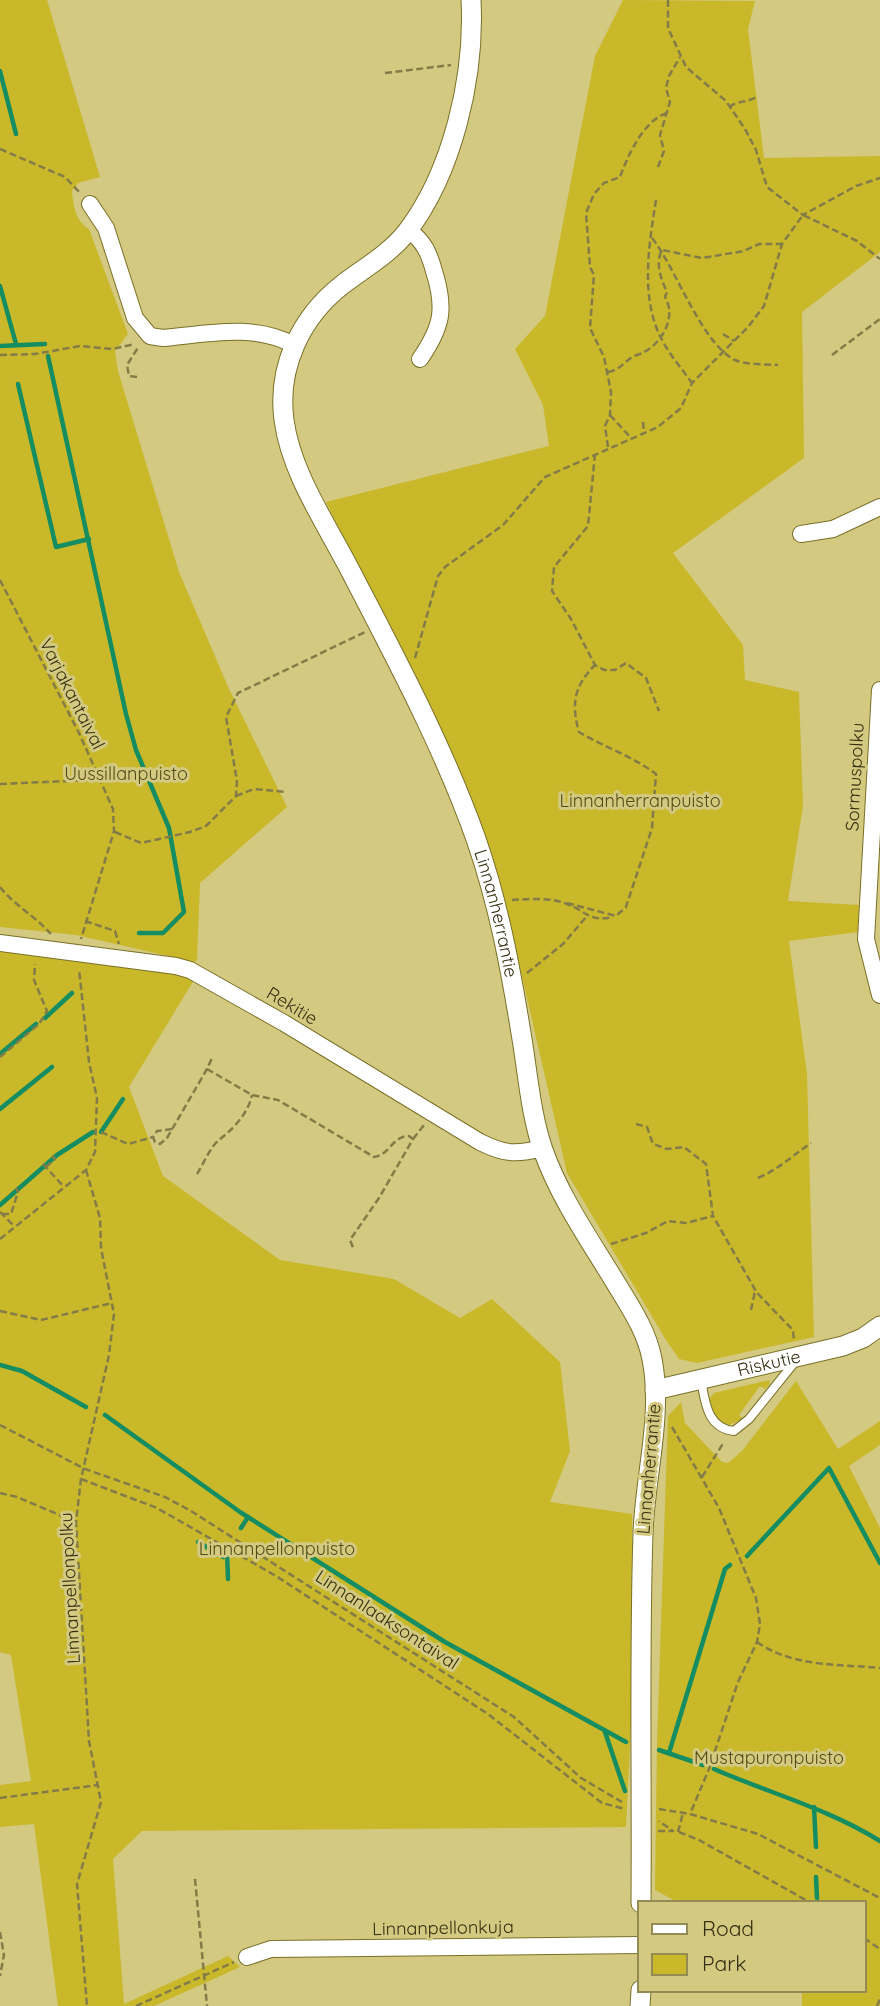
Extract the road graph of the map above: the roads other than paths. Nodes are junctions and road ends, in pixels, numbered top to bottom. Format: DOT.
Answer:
graph roads {
  1 [pos="471,0"];
  2 [pos="90,204"];
  3 [pos="408,230"];
  4 [pos="294,345"];
  5 [pos="420,359"];
  6 [pos="880,507"];
  7 [pos="801,534"];
  8 [pos="880,690"];
  9 [pos="875,866"];
  10 [pos="0,943"];
  11 [pos="880,995"];
  12 [pos="542,1148"];
  13 [pos="880,1326"];
  14 [pos="797,1350"];
  15 [pos="702,1380"];
  16 [pos="655,1390"];
  17 [pos="641,1901"];
  18 [pos="638,1945"];
  19 [pos="247,1957"];
  1 -- 3 [label="street, Linnanherrantie"];
  2 -- 4 [label="street"];
  3 -- 4 [label="street, Linnanherrantie"];
  3 -- 5 [label="street"];
  4 -- 12 [label="street, Linnanherrantie"];
  6 -- 7 [label="street"];
  8 -- 9 [label="street, Sormuspolku"];
  9 -- 11 [label="street, Sormuspolku"];
  10 -- 12 [label="street, Rekitie"];
  12 -- 16 [label="street, Linnanherrantie"];
  13 -- 14 [label="street, Riskutie"];
  14 -- 15 [label="street, Riskutie"];
  14 -- 15 [label="lane"];
  15 -- 16 [label="street, Riskutie"];
  16 -- 17 [label="street, Linnanherrantie"];
  18 -- 19 [label="street, Linnanpellonkuja"];
}
